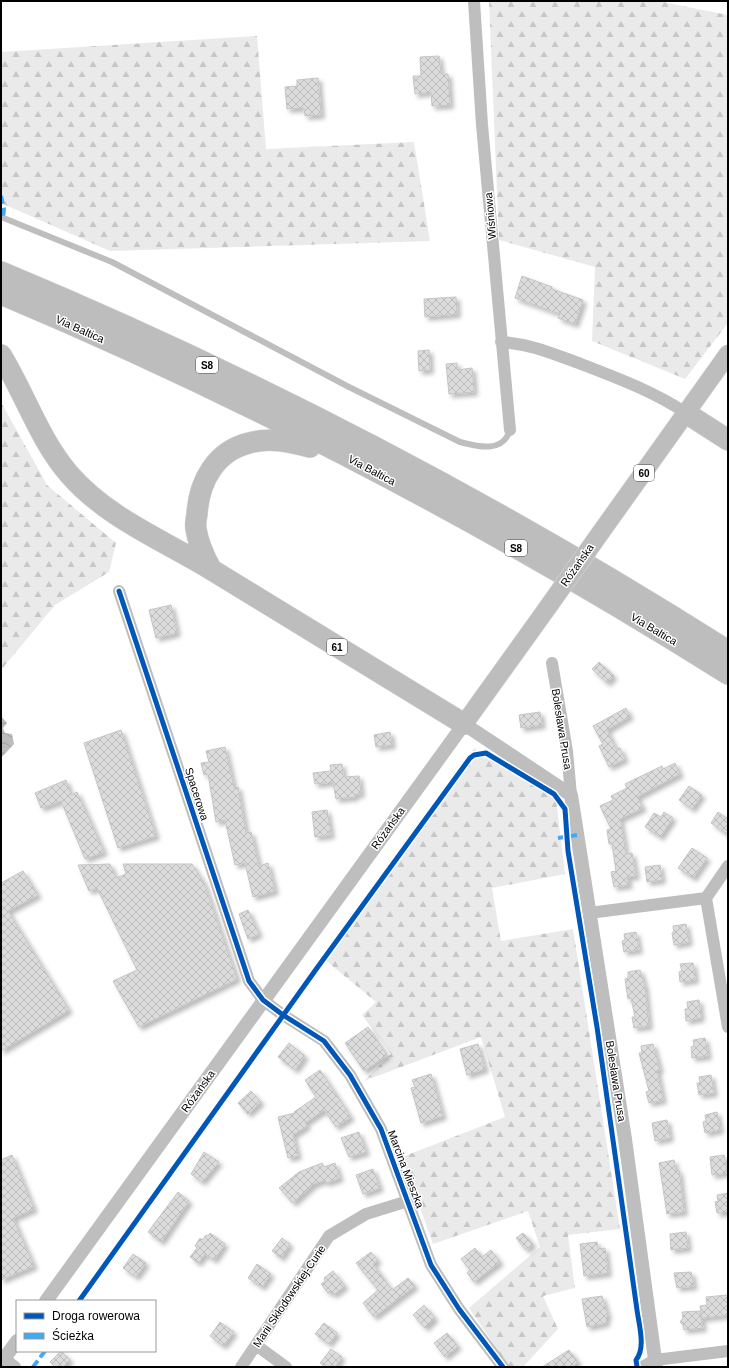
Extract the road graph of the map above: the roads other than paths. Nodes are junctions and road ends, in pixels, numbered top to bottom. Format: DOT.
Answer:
graph roads {
  1 [pos="474,1"];
  2 [pos="1,217"];
  3 [pos="1,272"];
  4 [pos="1,294"];
  5 [pos="501,342"];
  6 [pos="728,354"];
  7 [pos="1,355"];
  8 [pos="686,413"];
  9 [pos="510,430"];
  10 [pos="728,440"];
  11 [pos="342,454"];
  12 [pos="211,569"];
  13 [pos="119,591"];
  14 [pos="728,651"];
  15 [pos="552,663"];
  16 [pos="728,674"];
  17 [pos="464,724"];
  18 [pos="571,795"];
  19 [pos="727,871"];
  20 [pos="706,898"];
  21 [pos="589,913"];
  22 [pos="264,1000"];
  23 [pos="728,1027"];
  24 [pos="408,1201"];
  25 [pos="47,1300"];
  26 [pos="16,1343"];
  27 [pos="256,1345"];
  28 [pos="728,1352"];
  29 [pos="5,1361"];
  30 [pos="655,1364"];
  31 [pos="241,1367"];
  32 [pos="286,1367"];
  33 [pos="503,1367"];
  34 [pos="642,1367"];
  1 -- 5 [label="street, Wiśniowa"];
  2 -- 9 [label="lane"];
  3 -- 14 [label="highway, Via Baltica / S8"];
  4 -- 11 [label="highway, Via Baltica / S8"];
  5 -- 8 [label="street"];
  5 -- 9 [label="street, Wiśniowa"];
  6 -- 8 [label="main road, Różańska / 60"];
  7 -- 12 [label="highway"];
  8 -- 10 [label="highway"];
  8 -- 17 [label="main road, Różańska / 60, bridge"];
  11 -- 12 [label="highway"];
  11 -- 16 [label="highway, Via Baltica / S8"];
  12 -- 17 [label="highway, 61"];
  13 -- 22 [label="street, Spacerowa"];
  15 -- 18 [label="street, Bolesława Prusa"];
  17 -- 18 [label="street, Bolesława Prusa"];
  17 -- 22 [label="street, Różańska"];
  18 -- 21 [label="street, Bolesława Prusa"];
  19 -- 20 [label="street"];
  20 -- 21 [label="street"];
  20 -- 23 [label="street"];
  21 -- 30 [label="street, Bolesława Prusa"];
  22 -- 24 [label="street, Marcina Mieszka"];
  22 -- 25 [label="street, Różańska"];
  24 -- 27 [label="street, Marii Skłodowskiej-Curie"];
  24 -- 33 [label="street, Marcina Mieszka"];
  26 -- 29 [label="street"];
  27 -- 31 [label="street, Marii Skłodowskiej-Curie"];
  27 -- 32 [label="street"];
  28 -- 30 [label="street"];
  30 -- 34 [label="street"];
}
